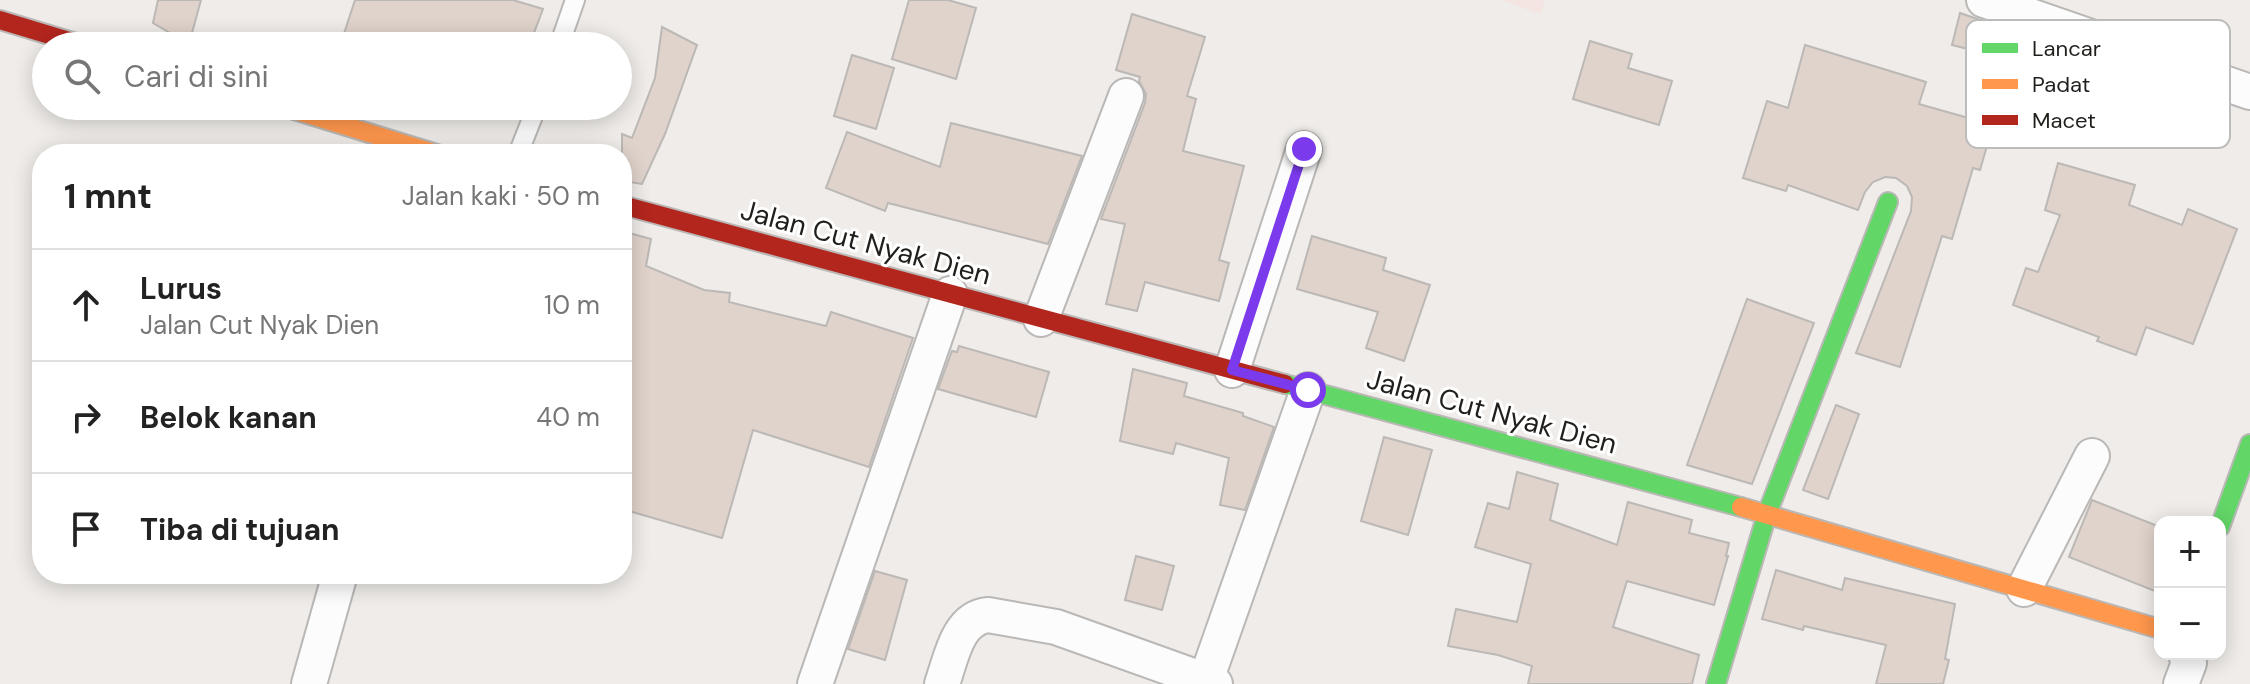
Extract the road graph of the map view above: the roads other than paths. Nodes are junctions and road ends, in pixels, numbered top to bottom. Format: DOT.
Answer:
graph roads {
  1 [pos="575,0"];
  2 [pos="1984,0"];
  3 [pos="0,20"];
  4 [pos="2042,20"];
  5 [pos="40,32"];
  6 [pos="564,32"];
  7 [pos="2230,85"];
  8 [pos="2250,92"];
  9 [pos="1126,96"];
  10 [pos="326,120"];
  11 [pos="531,120"];
  12 [pos="404,144"];
  13 [pos="522,144"];
  14 [pos="1304,149"];
  15 [pos="1888,202"];
  16 [pos="632,208"];
  17 [pos="950,294"];
  18 [pos="1041,319"];
  19 [pos="1232,370"];
  20 [pos="1308,390"];
  21 [pos="2250,444"];
  22 [pos="2092,456"];
  23 [pos="1767,514"];
  24 [pos="2224,516"];
  25 [pos="337,584"];
  26 [pos="2024,589"];
  27 [pos="2154,627"];
  28 [pos="2188,660"];
  29 [pos="1210,682"];
  30 [pos="309,684"];
  31 [pos="815,684"];
  32 [pos="942,684"];
  33 [pos="1716,684"];
  34 [pos="2181,684"];
  1 -- 6 [label="lane"];
  2 -- 4 [label="street"];
  3 -- 5 [label="street"];
  7 -- 8 [label="street"];
  9 -- 18 [label="street"];
  10 -- 12 [label="street"];
  11 -- 13 [label="lane"];
  14 -- 19 [label="street"];
  15 -- 23 [label="street"];
  16 -- 17 [label="street, Jalan Cut Nyak Dien"];
  17 -- 18 [label="street, Jalan Cut Nyak Dien"];
  17 -- 31 [label="street"];
  18 -- 19 [label="street, Jalan Cut Nyak Dien"];
  19 -- 20 [label="street, Jalan Cut Nyak Dien"];
  20 -- 23 [label="street, Jalan Cut Nyak Dien"];
  20 -- 29 [label="street"];
  21 -- 24 [label="street"];
  22 -- 26 [label="street"];
  23 -- 26 [label="street, Jalan Cut Nyak Dien"];
  23 -- 33 [label="street"];
  25 -- 30 [label="street"];
  26 -- 27 [label="street, Jalan Cut Nyak Dien"];
  28 -- 34 [label="street"];
  29 -- 32 [label="street"];
}
